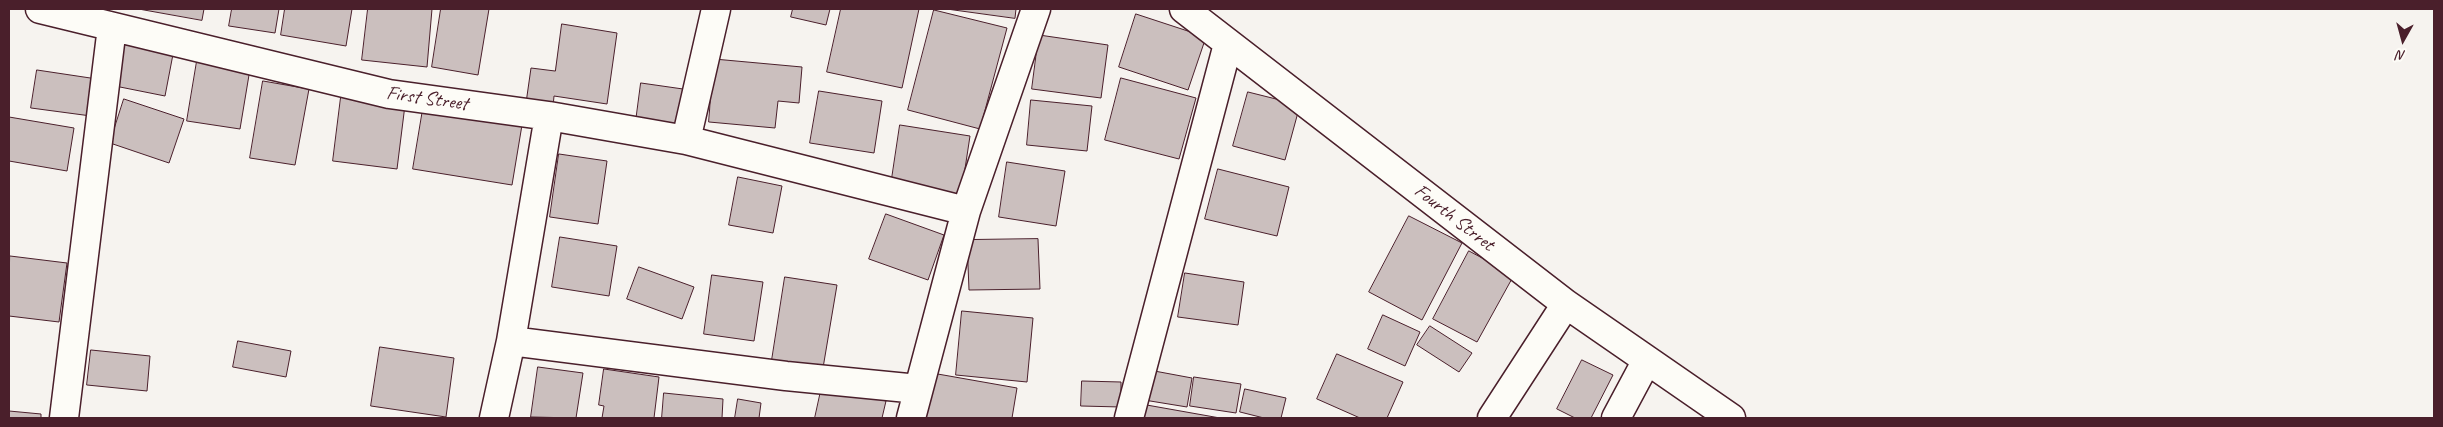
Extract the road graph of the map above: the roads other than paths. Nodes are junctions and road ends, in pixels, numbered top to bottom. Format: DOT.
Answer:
graph roads {
  1 [pos="43,9"];
  2 [pos="716,9"];
  3 [pos="1036,9"];
  4 [pos="1184,9"];
  5 [pos="112,27"];
  6 [pos="1228,44"];
  7 [pos="549,116"];
  8 [pos="686,140"];
  9 [pos="966,211"];
  10 [pos="1566,304"];
  11 [pos="511,341"];
  12 [pos="1647,360"];
  13 [pos="918,388"];
  14 [pos="64,418"];
  15 [pos="494,418"];
  16 [pos="911,418"];
  17 [pos="1129,418"];
  18 [pos="1492,418"];
  19 [pos="1616,418"];
  20 [pos="1731,418"];
  1 -- 5 [label="street, First Street"];
  2 -- 8 [label="street"];
  3 -- 9 [label="street"];
  4 -- 6 [label="street, Fourth Strret"];
  5 -- 7 [label="street, First Street"];
  5 -- 14 [label="street"];
  6 -- 10 [label="street, Fourth Strret"];
  6 -- 17 [label="street"];
  7 -- 8 [label="street, First Street"];
  7 -- 11 [label="street"];
  8 -- 9 [label="street, First Street"];
  9 -- 13 [label="street"];
  10 -- 12 [label="street, Fourth Strret"];
  10 -- 18 [label="street"];
  11 -- 13 [label="street"];
  11 -- 15 [label="street"];
  12 -- 19 [label="street"];
  12 -- 20 [label="street, Fourth Strret"];
  13 -- 16 [label="street"];
}
